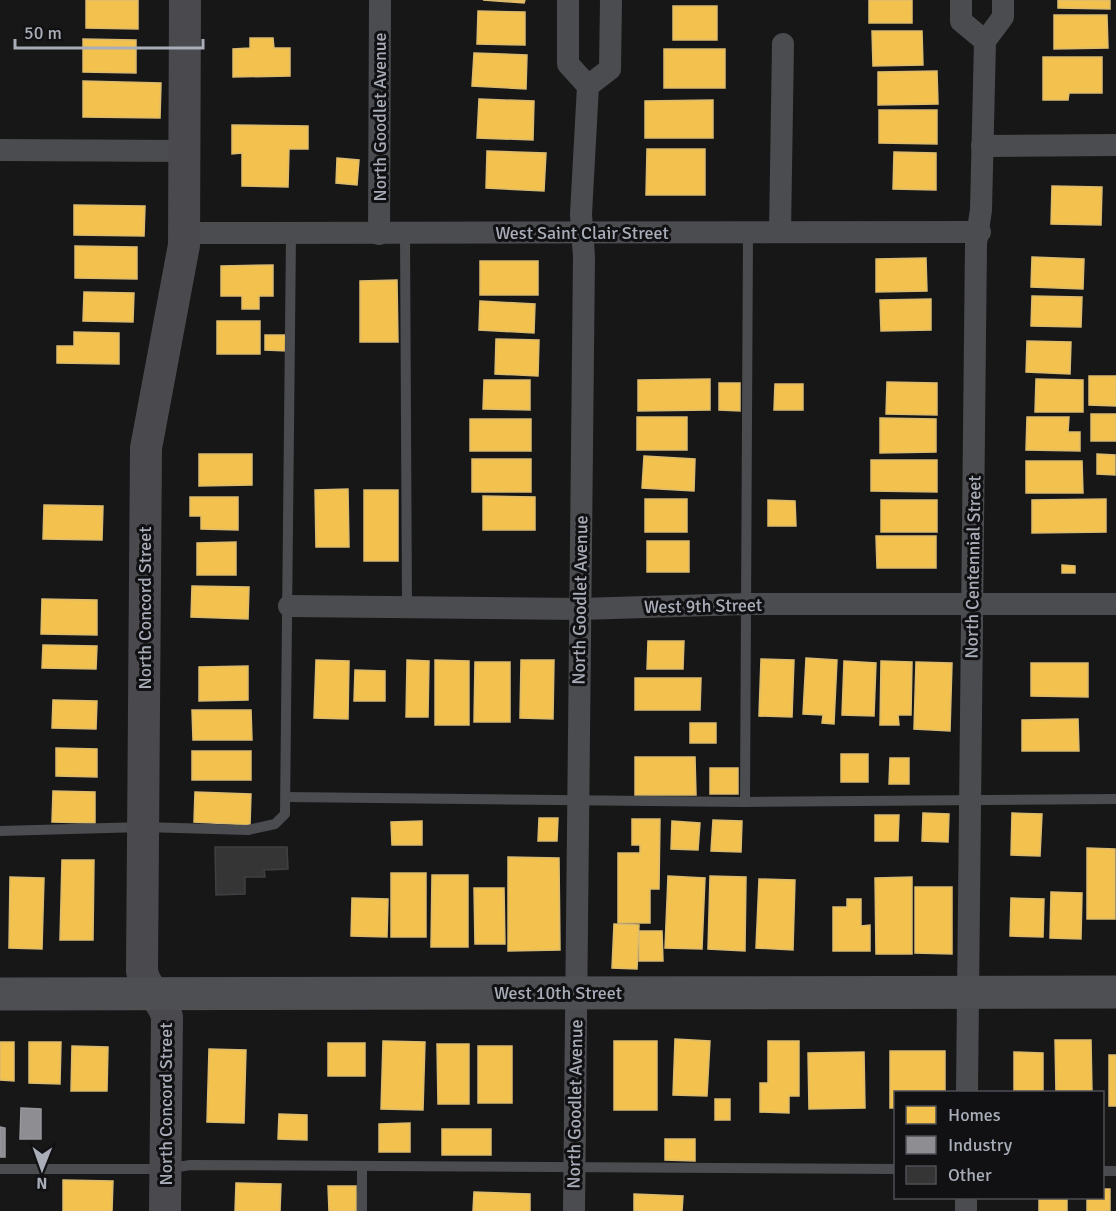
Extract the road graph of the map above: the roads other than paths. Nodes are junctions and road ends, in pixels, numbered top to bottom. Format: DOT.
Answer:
graph roads {
  1 [pos="185,0"];
  2 [pos="380,0"];
  3 [pos="568,0"];
  4 [pos="611,0"];
  5 [pos="961,0"];
  6 [pos="1003,0"];
  7 [pos="984,41"];
  8 [pos="783,44"];
  9 [pos="588,86"];
  10 [pos="1116,145"];
  11 [pos="982,146"];
  12 [pos="0,150"];
  13 [pos="185,151"];
  14 [pos="582,232"];
  15 [pos="748,232"];
  16 [pos="780,232"];
  17 [pos="980,232"];
  18 [pos="184,233"];
  19 [pos="291,234"];
  20 [pos="379,234"];
  21 [pos="405,234"];
  22 [pos="745,604"];
  23 [pos="973,604"];
  24 [pos="1116,604"];
  25 [pos="289,606"];
  26 [pos="407,607"];
  27 [pos="580,609"];
  28 [pos="286,797"];
  29 [pos="970,799"];
  30 [pos="1116,799"];
  31 [pos="578,801"];
  32 [pos="745,802"];
  33 [pos="143,827"];
  34 [pos="0,831"];
  35 [pos="968,992"];
  36 [pos="1116,992"];
  37 [pos="154,993"];
  38 [pos="576,993"];
  39 [pos="0,994"];
  40 [pos="967,1091"];
  41 [pos="575,1166"];
  42 [pos="362,1168"];
  43 [pos="0,1169"];
  44 [pos="166,1169"];
  45 [pos="894,1169"];
  46 [pos="165,1211"];
  47 [pos="362,1211"];
  48 [pos="574,1211"];
  1 -- 13 [label="main road, North Concord Street"];
  2 -- 20 [label="street, North Goodlet Avenue"];
  3 -- 9 [label="street"];
  4 -- 9 [label="street"];
  5 -- 7 [label="street"];
  6 -- 7 [label="street"];
  7 -- 11 [label="street, North Centennial Street"];
  8 -- 16 [label="street"];
  9 -- 14 [label="street, North Goodlet Avenue"];
  10 -- 11 [label="street"];
  11 -- 17 [label="street, North Centennial Street"];
  12 -- 13 [label="street"];
  13 -- 18 [label="main road, North Concord Street"];
  14 -- 15 [label="street, West Saint Clair Street"];
  14 -- 21 [label="street, West Saint Clair Street"];
  14 -- 27 [label="street, North Goodlet Avenue"];
  15 -- 16 [label="street, West Saint Clair Street"];
  15 -- 22 [label="lane"];
  16 -- 17 [label="street, West Saint Clair Street"];
  17 -- 23 [label="street, North Centennial Street"];
  18 -- 19 [label="street, West Saint Clair Street"];
  18 -- 33 [label="main road, North Concord Street"];
  19 -- 20 [label="street, West Saint Clair Street"];
  19 -- 25 [label="lane"];
  20 -- 21 [label="street, West Saint Clair Street"];
  21 -- 26 [label="lane"];
  22 -- 23 [label="street, West 9th Street"];
  22 -- 27 [label="street, West 9th Street"];
  22 -- 32 [label="lane"];
  23 -- 24 [label="street, West 9th Street"];
  23 -- 29 [label="street, North Centennial Street"];
  25 -- 26 [label="street, West 9th Street"];
  25 -- 28 [label="lane"];
  26 -- 27 [label="street, West 9th Street"];
  27 -- 31 [label="street, North Goodlet Avenue"];
  28 -- 31 [label="lane"];
  28 -- 33 [label="lane"];
  29 -- 30 [label="lane"];
  29 -- 32 [label="lane"];
  29 -- 35 [label="street, North Centennial Street"];
  31 -- 32 [label="lane"];
  31 -- 38 [label="street, North Goodlet Avenue"];
  33 -- 34 [label="lane"];
  33 -- 37 [label="main road, North Concord Street"];
  35 -- 36 [label="main road, West 10th Street"];
  35 -- 38 [label="main road, West 10th Street"];
  35 -- 40 [label="street, North Centennial Street"];
  37 -- 38 [label="main road, West 10th Street"];
  37 -- 39 [label="main road, West 10th Street"];
  37 -- 44 [label="main road, North Concord Street"];
  38 -- 41 [label="street, North Goodlet Avenue"];
  41 -- 42 [label="lane"];
  41 -- 45 [label="lane"];
  41 -- 48 [label="street, North Goodlet Avenue"];
  42 -- 44 [label="lane"];
  42 -- 47 [label="lane"];
  43 -- 44 [label="lane"];
  44 -- 46 [label="main road, North Concord Street"];
}
